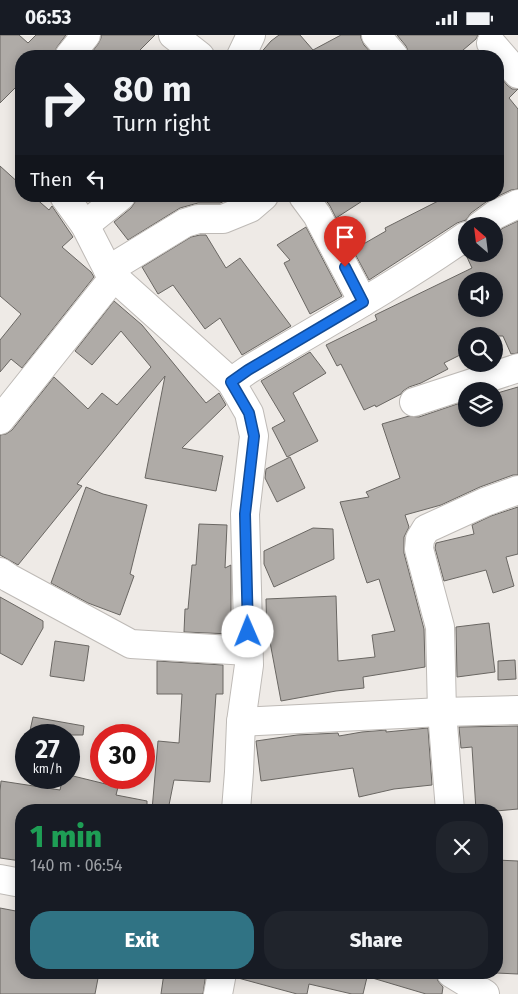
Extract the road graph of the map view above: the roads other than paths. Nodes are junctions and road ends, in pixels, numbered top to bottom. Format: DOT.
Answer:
graph roads {
  1 [pos="86,35"];
  2 [pos="173,35"];
  3 [pos="251,35"];
  4 [pos="376,35"];
  5 [pos="74,50"];
  6 [pos="192,50"];
  7 [pos="244,50"];
  8 [pos="389,50"];
  9 [pos="504,60"];
  10 [pos="518,74"];
  11 [pos="68,202"];
  12 [pos="114,202"];
  13 [pos="257,202"];
  14 [pos="307,202"];
  15 [pos="518,204"];
  16 [pos="492,217"];
  17 [pos="85,225"];
  18 [pos="458,242"];
  19 [pos="111,274"];
  20 [pos="363,302"];
  21 [pos="518,367"];
  22 [pos="231,382"];
  23 [pos="414,402"];
  24 [pos="0,420"];
  25 [pos="518,490"];
  26 [pos="0,572"];
  27 [pos="248,651"];
  28 [pos="518,711"];
  29 [pos="442,712"];
  30 [pos="241,722"];
  31 [pos="236,804"];
  32 [pos="450,804"];
  33 [pos="0,879"];
  34 [pos="15,882"];
  35 [pos="221,979"];
  36 [pos="460,979"];
  37 [pos="218,994"];
  38 [pos="484,994"];
  1 -- 5 [label="street"];
  2 -- 6 [label="street"];
  3 -- 7 [label="street"];
  4 -- 8 [label="street"];
  9 -- 10 [label="street"];
  11 -- 17 [label="street"];
  12 -- 17 [label="street"];
  13 -- 19 [label="street"];
  14 -- 20 [label="street"];
  15 -- 16 [label="street"];
  17 -- 19 [label="street"];
  18 -- 20 [label="street"];
  19 -- 22 [label="street"];
  19 -- 24 [label="street"];
  20 -- 22 [label="street"];
  21 -- 23 [label="street"];
  22 -- 27 [label="street"];
  25 -- 29 [label="street"];
  26 -- 27 [label="street"];
  27 -- 30 [label="street"];
  28 -- 29 [label="street"];
  29 -- 30 [label="street"];
  29 -- 32 [label="street"];
  30 -- 31 [label="street"];
  33 -- 34 [label="street"];
  35 -- 37 [label="street"];
  36 -- 38 [label="street"];
}
